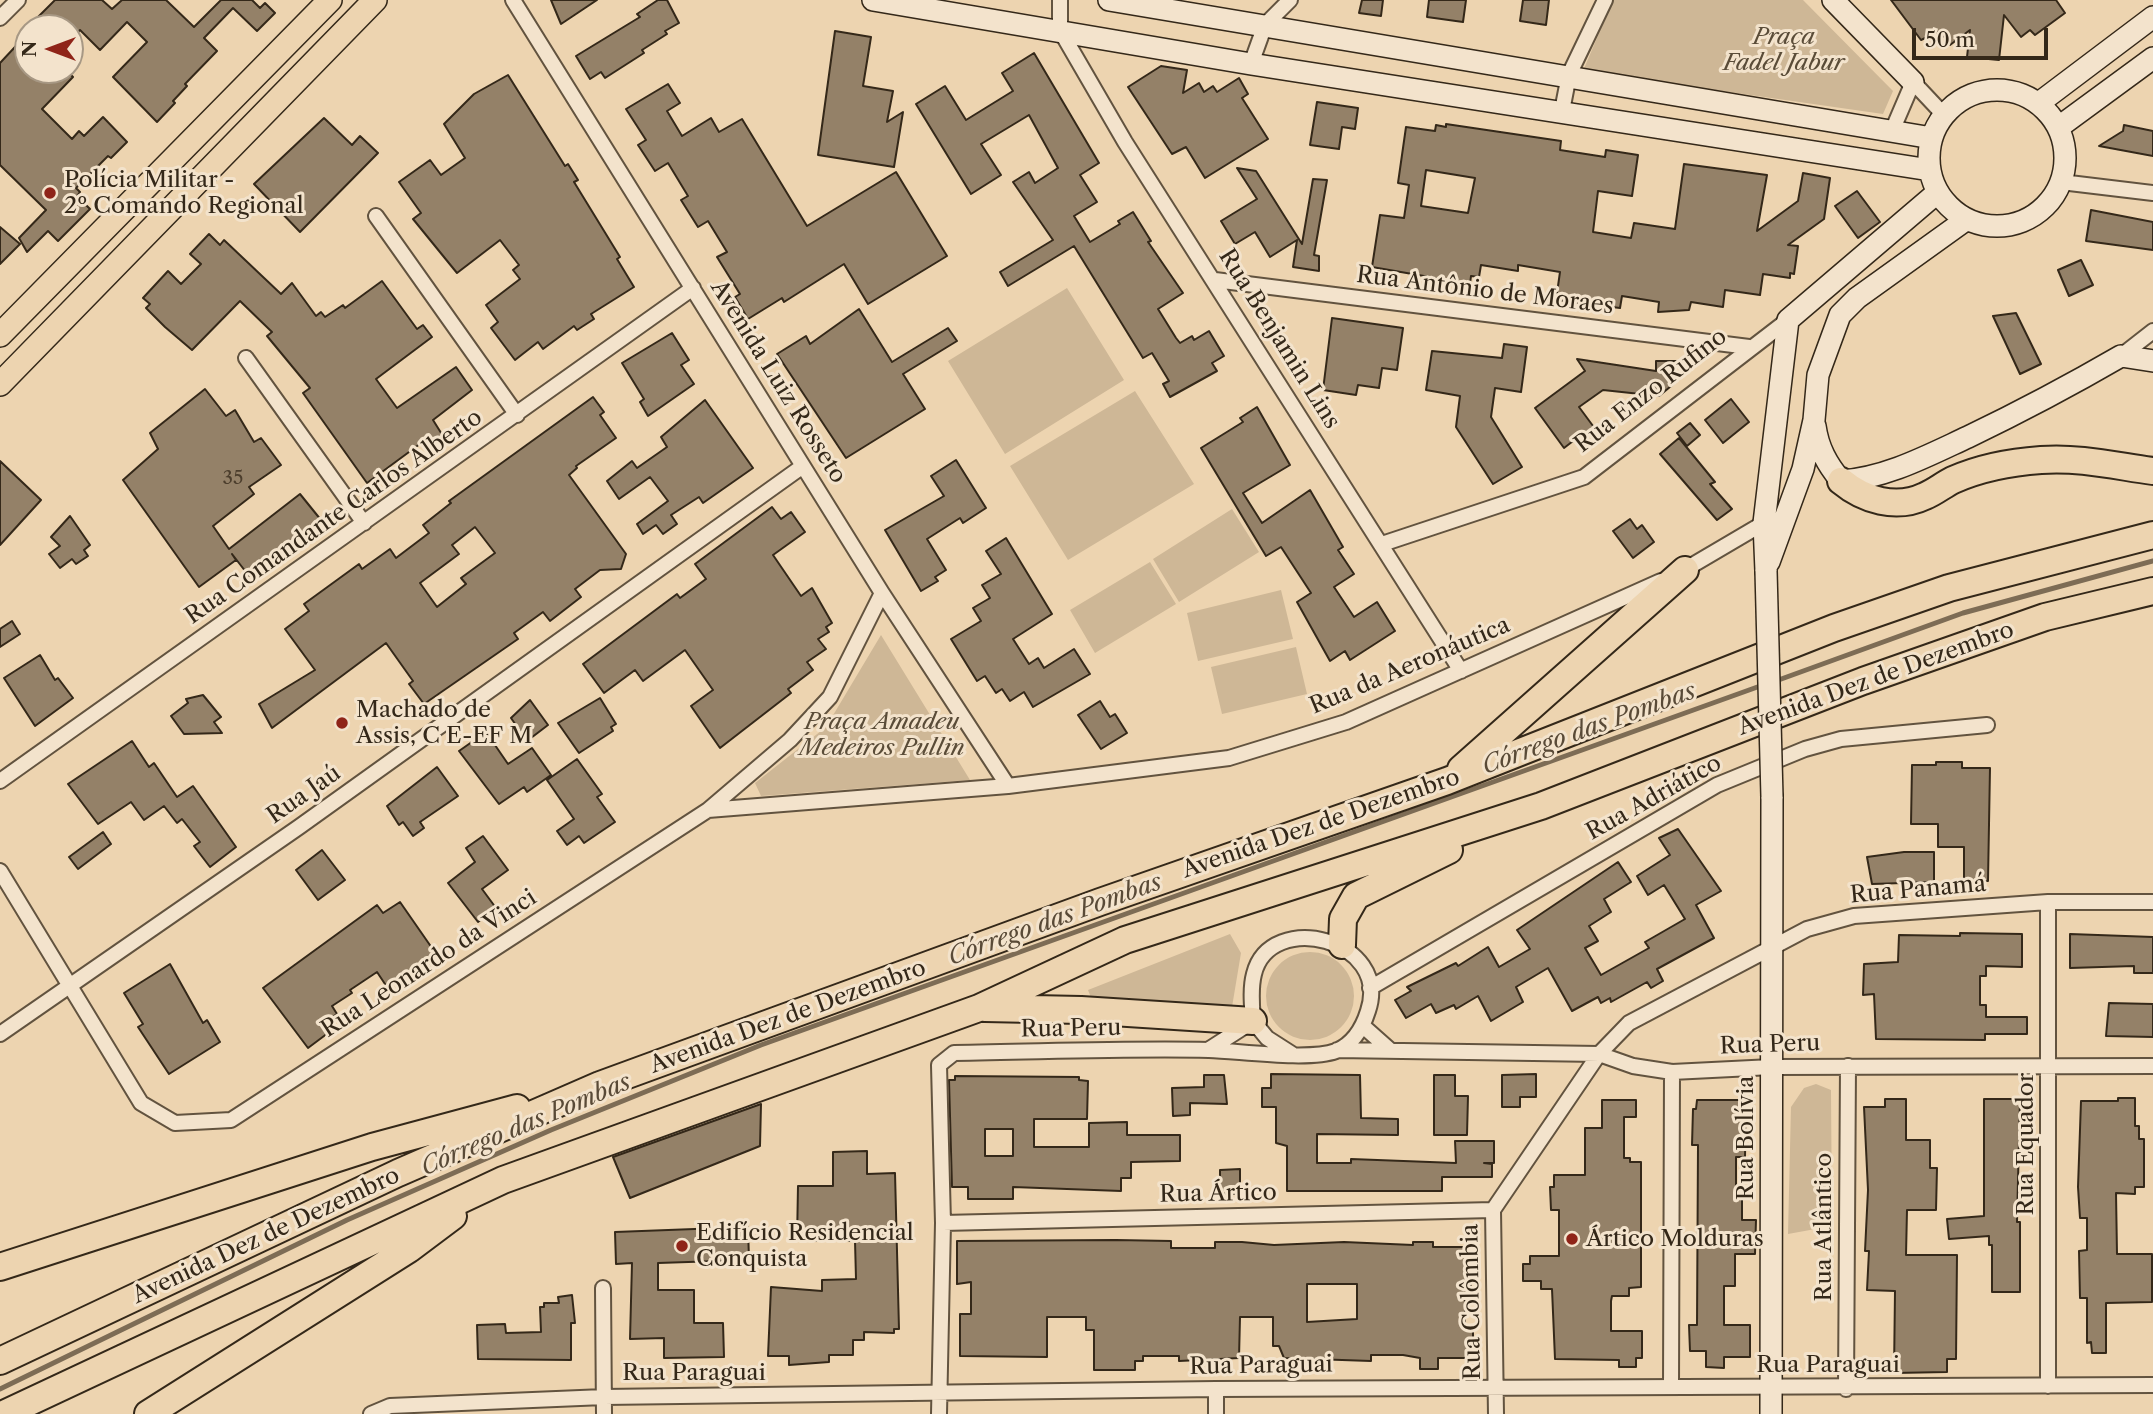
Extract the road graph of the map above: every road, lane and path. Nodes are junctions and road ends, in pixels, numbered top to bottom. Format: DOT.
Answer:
graph roads {
  1 [pos="18,0"];
  2 [pos="330,0"];
  3 [pos="375,0"];
  4 [pos="513,0"];
  5 [pos="873,0"];
  6 [pos="1059,0"];
  7 [pos="1109,0"];
  8 [pos="1290,0"];
  9 [pos="1605,0"];
  10 [pos="1833,0"];
  11 [pos="2153,17"];
  12 [pos="0,18"];
  13 [pos="1265,25"];
  14 [pos="1059,30"];
  15 [pos="2153,58"];
  16 [pos="1251,64"];
  17 [pos="1569,75"];
  18 [pos="1913,82"];
  19 [pos="2039,103"];
  20 [pos="1562,111"];
  21 [pos="1944,115"];
  22 [pos="2059,127"];
  23 [pos="1892,131"];
  24 [pos="1932,138"];
  25 [pos="1930,170"];
  26 [pos="2057,189"];
  27 [pos="1938,192"];
  28 [pos="2153,194"];
  29 [pos="376,216"];
  30 [pos="1967,219"];
  31 [pos="1215,280"];
  32 [pos="693,288"];
  33 [pos="1795,313"];
  34 [pos="2153,331"];
  35 [pos="0,334"];
  36 [pos="1749,347"];
  37 [pos="2121,356"];
  38 [pos="246,358"];
  39 [pos="2153,361"];
  40 [pos="0,384"];
  41 [pos="517,415"];
  42 [pos="1814,420"];
  43 [pos="803,466"];
  44 [pos="2153,471"];
  45 [pos="1841,481"];
  46 [pos="364,523"];
  47 [pos="1764,523"];
  48 [pos="2153,535"];
  49 [pos="1382,544"];
  50 [pos="1685,570"];
  51 [pos="1766,571"];
  52 [pos="2153,591"];
  53 [pos="882,593"];
  54 [pos="1461,671"];
  55 [pos="1987,725"];
  56 [pos="0,781"];
  57 [pos="1447,781"];
  58 [pos="1008,786"];
  59 [pos="1541,807"];
  60 [pos="708,810"];
  61 [pos="0,872"];
  62 [pos="2048,902"];
  63 [pos="2153,902"];
  64 [pos="1342,945"];
  65 [pos="1773,946"];
  66 [pos="71,987"];
  67 [pos="1370,988"];
  68 [pos="979,1008"];
  69 [pos="1253,1021"];
  70 [pos="1363,1026"];
  71 [pos="0,1034"];
  72 [pos="1207,1050"];
  73 [pos="1390,1050"];
  74 [pos="1337,1051"];
  75 [pos="1292,1054"];
  76 [pos="1599,1054"];
  77 [pos="1847,1066"];
  78 [pos="2049,1066"];
  79 [pos="2153,1066"];
  80 [pos="1772,1067"];
  81 [pos="1672,1072"];
  82 [pos="600,1085"];
  83 [pos="503,1180"];
  84 [pos="1493,1210"];
  85 [pos="943,1223"];
  86 [pos="0,1267"];
  87 [pos="603,1288"];
  88 [pos="0,1361"];
  89 [pos="2153,1385"];
  90 [pos="2048,1386"];
  91 [pos="1496,1387"];
  92 [pos="1772,1387"];
  93 [pos="1671,1388"];
  94 [pos="1216,1389"];
  95 [pos="1846,1389"];
  96 [pos="940,1394"];
  97 [pos="604,1397"];
  98 [pos="4,1414"];
  99 [pos="148,1414"];
  100 [pos="371,1414"];
  101 [pos="604,1414"];
  102 [pos="939,1414"];
  103 [pos="1216,1414"];
  104 [pos="1496,1414"];
  105 [pos="1771,1414"];
  1 -- 12 [label="street"];
  2 -- 35 [label="main road"];
  3 -- 40 [label="main road"];
  4 -- 32 [label="street, Avenida Luiz Rosseto"];
  5 -- 14 [label="street"];
  6 -- 14 [label="street"];
  7 -- 13 [label="street"];
  8 -- 13 [label="street"];
  9 -- 17 [label="street"];
  10 -- 18 [label="street"];
  11 -- 19 [label="street"];
  13 -- 16 [label="street"];
  13 -- 17 [label="street"];
  14 -- 16 [label="street"];
  14 -- 31 [label="street, Rua Benjamin Lins"];
  15 -- 22 [label="street"];
  16 -- 20 [label="street"];
  17 -- 20 [label="street"];
  17 -- 23 [label="street"];
  18 -- 21 [label="street"];
  18 -- 23 [label="street"];
  19 -- 21 [label="street"];
  19 -- 22 [label="street"];
  20 -- 25 [label="street"];
  21 -- 24 [label="street"];
  22 -- 26 [label="street"];
  23 -- 24 [label="street"];
  24 -- 25 [label="street"];
  25 -- 27 [label="street"];
  26 -- 28 [label="street"];
  26 -- 30 [label="street"];
  27 -- 30 [label="street"];
  27 -- 33 [label="street, Rua Enzo Rufino"];
  29 -- 41 [label="street"];
  30 -- 42 [label="street"];
  31 -- 36 [label="street, Rua Antônio de Moraes"];
  31 -- 49 [label="street, Rua Benjamin Lins"];
  32 -- 41 [label="street, Rua Comandante Carlos Alberto"];
  32 -- 43 [label="street, Avenida Luiz Rosseto"];
  33 -- 36 [label="street, Rua Enzo Rufino"];
  33 -- 47 [label="street, Rua Bolívia"];
  34 -- 37 [label="street"];
  36 -- 49 [label="street, Rua Enzo Rufino"];
  37 -- 39 [label="street"];
  37 -- 45 [label="street"];
  38 -- 46 [label="street"];
  41 -- 46 [label="street, Rua Comandante Carlos Alberto"];
  42 -- 45 [label="street"];
  42 -- 51 [label="street"];
  43 -- 53 [label="street, Avenida Luiz Rosseto"];
  43 -- 66 [label="street, Rua Jaú"];
  44 -- 45 [label="highway"];
  46 -- 56 [label="street, Rua Comandante Carlos Alberto"];
  47 -- 50 [label="street, Rua da Aeronáutica"];
  47 -- 51 [label="street, Rua Bolívia"];
  48 -- 57 [label="highway, Avenida Dez de Dezembro"];
  49 -- 54 [label="street, Rua Benjamin Lins"];
  50 -- 54 [label="street, Rua da Aeronáutica"];
  50 -- 57 [label="highway"];
  51 -- 65 [label="street, Rua Bolívia, bridge"];
  52 -- 59 [label="highway, Avenida Dez de Dezembro"];
  53 -- 58 [label="street, Avenida Luiz Rosseto"];
  53 -- 60 [label="street"];
  54 -- 58 [label="street, Rua da Aeronáutica"];
  55 -- 67 [label="street, Rua Adriático"];
  57 -- 82 [label="highway, Avenida Dez de Dezembro"];
  58 -- 60 [label="street, Rua Leonardo da Vinci"];
  59 -- 64 [label="highway"];
  59 -- 68 [label="highway, Avenida Dez de Dezembro"];
  60 -- 66 [label="street, Rua Leonardo da Vinci"];
  61 -- 66 [label="street, Rua Leonardo da Vinci"];
  62 -- 63 [label="street, Rua Panamá"];
  62 -- 65 [label="street, Rua Panamá"];
  62 -- 78 [label="street, Rua Equador"];
  64 -- 67 [label="street"];
  64 -- 69 [label="street"];
  65 -- 76 [label="street, Rua Panamá"];
  65 -- 80 [label="street, Rua Bolívia"];
  66 -- 71 [label="street, Rua Jaú"];
  67 -- 70 [label="street"];
  68 -- 69 [label="highway"];
  68 -- 83 [label="highway, Avenida Dez de Dezembro"];
  69 -- 72 [label="street"];
  69 -- 75 [label="street"];
  70 -- 73 [label="street"];
  70 -- 74 [label="street"];
  72 -- 75 [label="street, Rua Peru"];
  72 -- 85 [label="street, Rua Peru"];
  73 -- 74 [label="street, Rua Peru"];
  73 -- 76 [label="street, Rua Peru"];
  74 -- 75 [label="street"];
  76 -- 81 [label="street, Rua Peru"];
  76 -- 84 [label="street, Rua Colômbia"];
  77 -- 78 [label="street, Rua Peru"];
  77 -- 80 [label="street, Rua Peru"];
  77 -- 95 [label="street, Rua Atlântico"];
  78 -- 79 [label="street, Rua Peru"];
  78 -- 90 [label="street, Rua Equador"];
  80 -- 81 [label="street, Rua Peru"];
  80 -- 92 [label="street, Rua Bolívia"];
  81 -- 93 [label="street"];
  82 -- 86 [label="highway"];
  82 -- 88 [label="highway, Avenida Dez de Dezembro"];
  83 -- 98 [label="highway, Avenida Dez de Dezembro"];
  83 -- 99 [label="highway"];
  84 -- 85 [label="street, Rua Ártico"];
  84 -- 91 [label="street, Rua Colômbia"];
  85 -- 96 [label="street"];
  87 -- 97 [label="street"];
  89 -- 90 [label="street, Rua Paraguai"];
  90 -- 95 [label="street, Rua Paraguai"];
  91 -- 93 [label="street, Rua Paraguai"];
  91 -- 94 [label="street, Rua Paraguai"];
  91 -- 104 [label="street, Rua Colômbia"];
  92 -- 93 [label="street, Rua Paraguai"];
  92 -- 95 [label="street, Rua Paraguai"];
  92 -- 105 [label="street, Rua Bolívia"];
  94 -- 96 [label="street, Rua Paraguai"];
  94 -- 103 [label="street"];
  96 -- 97 [label="street, Rua Paraguai"];
  96 -- 102 [label="street"];
  97 -- 100 [label="street, Rua Paraguai"];
  97 -- 101 [label="street"];
}
